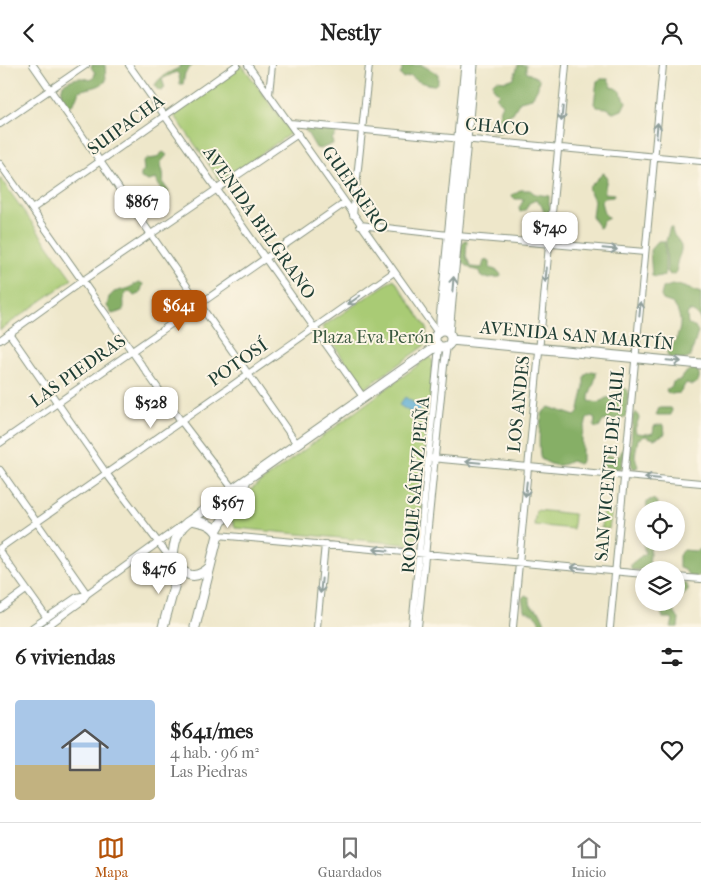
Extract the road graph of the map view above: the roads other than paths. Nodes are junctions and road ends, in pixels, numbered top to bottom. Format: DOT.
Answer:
graph roads {
  1 [pos="33,65"];
  2 [pos="86,65"];
  3 [pos="129,65"];
  4 [pos="237,65"];
  5 [pos="248,65"];
  6 [pos="272,65"];
  7 [pos="368,65"];
  8 [pos="466,65"];
  9 [pos="473,65"];
  10 [pos="566,65"];
  11 [pos="663,65"];
  12 [pos="50,90"];
  13 [pos="270,95"];
  14 [pos="165,115"];
  15 [pos="290,123"];
  16 [pos="0,124"];
  17 [pos="362,130"];
  18 [pos="298,134"];
  19 [pos="462,139"];
  20 [pos="558,148"];
  21 [pos="654,157"];
  22 [pos="701,161"];
  23 [pos="100,162"];
  24 [pos="0,164"];
  25 [pos="217,190"];
  26 [pos="346,203"];
  27 [pos="32,209"];
  28 [pos="353,215"];
  29 [pos="360,225"];
  30 [pos="150,235"];
  31 [pos="453,235"];
  32 [pos="550,243"];
  33 [pos="645,252"];
  34 [pos="266,259"];
  35 [pos="394,272"];
  36 [pos="82,281"];
  37 [pos="199,305"];
  38 [pos="314,328"];
  39 [pos="10,333"];
  40 [pos="443,339"];
  41 [pos="0,340"];
  42 [pos="539,348"];
  43 [pos="133,351"];
  44 [pos="635,357"];
  45 [pos="701,364"];
  46 [pos="248,374"];
  47 [pos="364,397"];
  48 [pos="58,404"];
  49 [pos="181,421"];
  50 [pos="0,443"];
  51 [pos="297,444"];
  52 [pos="431,458"];
  53 [pos="528,467"];
  54 [pos="0,470"];
  55 [pos="106,473"];
  56 [pos="624,475"];
  57 [pos="246,481"];
  58 [pos="701,483"];
  59 [pos="233,489"];
  60 [pos="37,522"];
  61 [pos="187,522"];
  62 [pos="217,533"];
  63 [pos="157,543"];
  64 [pos="325,544"];
  65 [pos="0,548"];
  66 [pos="0,552"];
  67 [pos="422,554"];
  68 [pos="518,562"];
  69 [pos="176,565"];
  70 [pos="210,567"];
  71 [pos="615,571"];
  72 [pos="635,573"];
  73 [pos="685,578"];
  74 [pos="701,579"];
  75 [pos="26,590"];
  76 [pos="88,594"];
  77 [pos="0,609"];
  78 [pos="47,618"];
  79 [pos="33,627"];
  80 [pos="46,627"];
  81 [pos="163,627"];
  82 [pos="195,627"];
  83 [pos="317,627"];
  84 [pos="412,627"];
  85 [pos="418,627"];
  86 [pos="513,627"];
  87 [pos="610,627"];
  1 -- 12 [label="street"];
  2 -- 12 [label="street"];
  3 -- 14 [label="street, AVENIDA BELGRANO"];
  4 -- 14 [label="street, SUIPACHA"];
  5 -- 13 [label="street, GUERRERO"];
  6 -- 13 [label="street"];
  7 -- 17 [label="street"];
  8 -- 19 [label="main road, ROQUE SÁENZ PEÑA"];
  9 -- 19 [label="main road, ROQUE SÁENZ PEÑA"];
  10 -- 20 [label="street, LOS ANDES, one-way"];
  21 -- 11 [label="street, SAN VICENTE DE PAUL, one-way"];
  12 -- 16 [label="street"];
  12 -- 23 [label="street"];
  13 -- 15 [label="street, GUERRERO"];
  14 -- 23 [label="street, SUIPACHA"];
  14 -- 25 [label="street, AVENIDA BELGRANO"];
  15 -- 17 [label="street, CHACO"];
  15 -- 18 [label="street, GUERRERO"];
  17 -- 19 [label="street, CHACO"];
  17 -- 28 [label="street"];
  18 -- 25 [label="street"];
  18 -- 26 [label="street, GUERRERO"];
  19 -- 20 [label="street, CHACO"];
  19 -- 31 [label="main road, ROQUE SÁENZ PEÑA"];
  20 -- 21 [label="street, CHACO"];
  20 -- 32 [label="street, LOS ANDES"];
  21 -- 22 [label="street, CHACO"];
  21 -- 33 [label="street, SAN VICENTE DE PAUL"];
  23 -- 27 [label="street, SUIPACHA"];
  23 -- 30 [label="street"];
  24 -- 27 [label="street"];
  25 -- 30 [label="street"];
  25 -- 34 [label="street, AVENIDA BELGRANO"];
  26 -- 28 [label="street, GUERRERO"];
  26 -- 34 [label="street, LAS PIEDRAS"];
  27 -- 36 [label="street"];
  28 -- 29 [label="street, GUERRERO"];
  29 -- 31 [label="street"];
  29 -- 35 [label="street, GUERRERO"];
  30 -- 36 [label="street"];
  30 -- 37 [label="street"];
  31 -- 32 [label="street"];
  31 -- 40 [label="main road, ROQUE SÁENZ PEÑA"];
  32 -- 33 [label="street, one-way"];
  32 -- 42 [label="street, LOS ANDES, one-way"];
  44 -- 33 [label="street, SAN VICENTE DE PAUL, one-way"];
  34 -- 37 [label="street, LAS PIEDRAS"];
  34 -- 38 [label="street, AVENIDA BELGRANO"];
  35 -- 38 [label="street, POTOSÍ, one-way"];
  35 -- 40 [label="street, GUERRERO"];
  36 -- 39 [label="street"];
  36 -- 43 [label="street"];
  37 -- 43 [label="street, LAS PIEDRAS"];
  37 -- 46 [label="street"];
  38 -- 46 [label="street, POTOSÍ"];
  38 -- 47 [label="street, AVENIDA BELGRANO"];
  39 -- 41 [label="street"];
  39 -- 48 [label="street"];
  40 -- 42 [label="main road, AVENIDA SAN MARTÍN"];
  40 -- 47 [label="main road"];
  40 -- 52 [label="street, ROQUE SÁENZ PEÑA"];
  42 -- 44 [label="main road, AVENIDA SAN MARTÍN"];
  42 -- 53 [label="street, LOS ANDES"];
  43 -- 48 [label="street, LAS PIEDRAS"];
  43 -- 49 [label="street"];
  44 -- 45 [label="main road, AVENIDA SAN MARTÍN, one-way"];
  44 -- 56 [label="street, SAN VICENTE DE PAUL"];
  46 -- 49 [label="street, POTOSÍ"];
  46 -- 51 [label="street"];
  47 -- 51 [label="main road"];
  48 -- 50 [label="street, LAS PIEDRAS"];
  48 -- 55 [label="street"];
  49 -- 55 [label="street, POTOSÍ"];
  49 -- 59 [label="street"];
  51 -- 57 [label="main road"];
  53 -- 52 [label="street, one-way"];
  52 -- 67 [label="street, ROQUE SÁENZ PEÑA"];
  53 -- 56 [label="street"];
  53 -- 68 [label="street, LOS ANDES, one-way"];
  54 -- 60 [label="street"];
  55 -- 60 [label="street, POTOSÍ"];
  55 -- 63 [label="street"];
  58 -- 56 [label="street, one-way"];
  56 -- 71 [label="street, SAN VICENTE DE PAUL"];
  57 -- 59 [label="main road"];
  57 -- 62 [label="main road"];
  59 -- 61 [label="main road"];
  60 -- 65 [label="street, POTOSÍ"];
  60 -- 76 [label="street"];
  61 -- 62 [label="main road"];
  61 -- 63 [label="street"];
  61 -- 69 [label="main road"];
  62 -- 64 [label="street"];
  62 -- 70 [label="main road"];
  63 -- 69 [label="street"];
  63 -- 76 [label="street"];
  67 -- 64 [label="street, one-way"];
  64 -- 83 [label="street, one-way"];
  66 -- 75 [label="street"];
  67 -- 68 [label="street"];
  67 -- 84 [label="street, ROQUE SÁENZ PEÑA"];
  67 -- 85 [label="street, ROQUE SÁENZ PEÑA"];
  71 -- 68 [label="street, one-way"];
  68 -- 86 [label="street, LOS ANDES"];
  69 -- 70 [label="main road"];
  69 -- 81 [label="main road"];
  70 -- 82 [label="main road"];
  71 -- 72 [label="street"];
  71 -- 87 [label="street, SAN VICENTE DE PAUL"];
  73 -- 74 [label="street"];
  75 -- 77 [label="street"];
  75 -- 78 [label="street"];
  76 -- 78 [label="street"];
  76 -- 80 [label="street"];
  78 -- 79 [label="street"];
}
